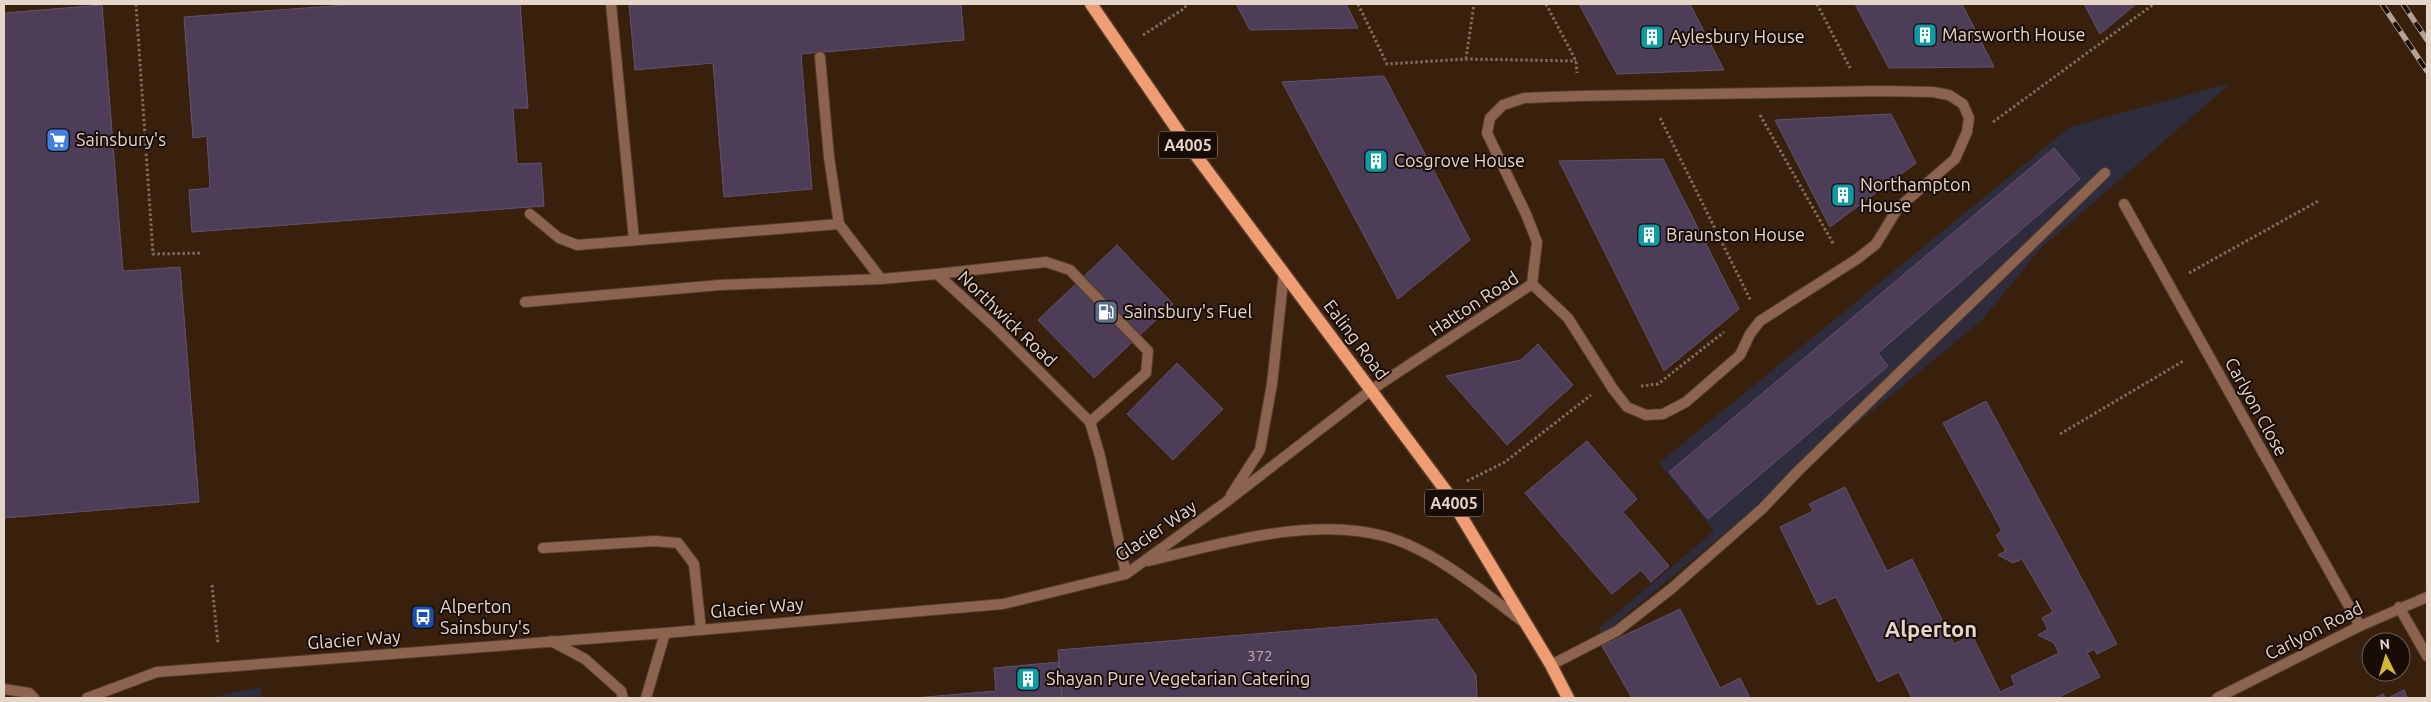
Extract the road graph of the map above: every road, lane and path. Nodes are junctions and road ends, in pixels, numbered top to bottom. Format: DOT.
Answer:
graph roads {
  1 [pos="136,4"];
  2 [pos="611,4"];
  3 [pos="1186,4"];
  4 [pos="1358,4"];
  5 [pos="1474,4"];
  6 [pos="1546,4"];
  7 [pos="1817,4"];
  8 [pos="2154,4"];
  9 [pos="1095,7"];
  10 [pos="1122,49"];
  11 [pos="820,57"];
  12 [pos="1466,59"];
  13 [pos="1576,61"];
  14 [pos="1861,91"];
  15 [pos="1748,93"];
  16 [pos="1648,95"];
  17 [pos="1578,96"];
  18 [pos="1961,145"];
  19 [pos="2105,173"];
  20 [pos="2320,200"];
  21 [pos="2124,204"];
  22 [pos="530,214"];
  23 [pos="839,224"];
  24 [pos="1842,239"];
  25 [pos="634,240"];
  26 [pos="1834,245"];
  27 [pos="1827,251"];
  28 [pos="201,253"];
  29 [pos="1284,272"];
  30 [pos="937,274"];
  31 [pos="881,279"];
  32 [pos="1532,284"];
  33 [pos="2168,284"];
  34 [pos="525,302"];
  35 [pos="1755,308"];
  36 [pos="1725,331"];
  37 [pos="2205,349"];
  38 [pos="1613,389"];
  39 [pos="1371,390"];
  40 [pos="1090,422"];
  41 [pos="2060,434"];
  42 [pos="1446,490"];
  43 [pos="1226,502"];
  44 [pos="542,548"];
  45 [pos="1142,563"];
  46 [pos="1126,574"];
  47 [pos="212,585"];
  48 [pos="2427,597"];
  49 [pos="2399,607"];
  50 [pos="1525,623"];
  51 [pos="2360,626"];
  52 [pos="701,630"];
  53 [pos="666,633"];
  54 [pos="552,642"];
  55 [pos="2427,656"];
  56 [pos="1550,665"];
  57 [pos="220,667"];
  58 [pos="4,689"];
  59 [pos="34,698"];
  60 [pos="87,698"];
  61 [pos="624,698"];
  62 [pos="646,698"];
  63 [pos="1568,698"];
  64 [pos="2217,698"];
  1 -- 28 [label="path"];
  2 -- 25 [label="street"];
  3 -- 10 [label="path"];
  4 -- 12 [label="path"];
  5 -- 12 [label="path"];
  6 -- 13 [label="path"];
  7 -- 14 [label="path"];
  8 -- 18 [label="path"];
  9 -- 10 [label="main road, Ealing Road / A4005"];
  10 -- 29 [label="main road, Ealing Road / A4005"];
  11 -- 23 [label="street"];
  12 -- 13 [label="path"];
  13 -- 17 [label="path"];
  14 -- 15 [label="street, Hatton Road"];
  14 -- 18 [label="street, Hatton Road"];
  15 -- 16 [label="street, Hatton Road"];
  15 -- 26 [label="path"];
  16 -- 17 [label="street, Hatton Road"];
  16 -- 35 [label="path"];
  17 -- 32 [label="street, Hatton Road"];
  18 -- 38 [label="street, Hatton Road"];
  19 -- 56 [label="street"];
  20 -- 33 [label="path"];
  21 -- 33 [label="street, Carlyon Close"];
  22 -- 25 [label="street"];
  23 -- 25 [label="street"];
  23 -- 31 [label="street"];
  24 -- 26 [label="path"];
  26 -- 27 [label="path"];
  29 -- 39 [label="main road, Ealing Road / A4005"];
  29 -- 43 [label="street"];
  30 -- 31 [label="street, Northwick Road"];
  30 -- 40 [label="street, Northwick Road"];
  30 -- 40 [label="street"];
  31 -- 34 [label="street, Northwick Road"];
  32 -- 38 [label="street, Hatton Road"];
  32 -- 39 [label="street, Hatton Road"];
  33 -- 37 [label="street, Carlyon Close"];
  36 -- 38 [label="path"];
  37 -- 41 [label="path"];
  37 -- 51 [label="street, Carlyon Close"];
  38 -- 42 [label="path"];
  39 -- 42 [label="main road, Ealing Road / A4005"];
  39 -- 43 [label="street, Glacier Way"];
  40 -- 46 [label="street, Northwick Road"];
  42 -- 50 [label="main road, Ealing Road / A4005"];
  43 -- 45 [label="street, Glacier Way"];
  44 -- 52 [label="street"];
  45 -- 46 [label="street, Glacier Way"];
  45 -- 50 [label="street"];
  46 -- 52 [label="street, Glacier Way"];
  47 -- 57 [label="path"];
  48 -- 49 [label="street, Carlyon Road"];
  49 -- 51 [label="street, Carlyon Road"];
  49 -- 55 [label="street"];
  50 -- 56 [label="main road, Ealing Road / A4005"];
  51 -- 64 [label="street, Carlyon Road"];
  52 -- 53 [label="street, Glacier Way"];
  53 -- 54 [label="street, Glacier Way"];
  53 -- 62 [label="street"];
  54 -- 57 [label="street, Glacier Way"];
  54 -- 61 [label="street"];
  56 -- 63 [label="main road, Ealing Road / A4005"];
  57 -- 60 [label="street, Glacier Way"];
  58 -- 59 [label="street"];
}
